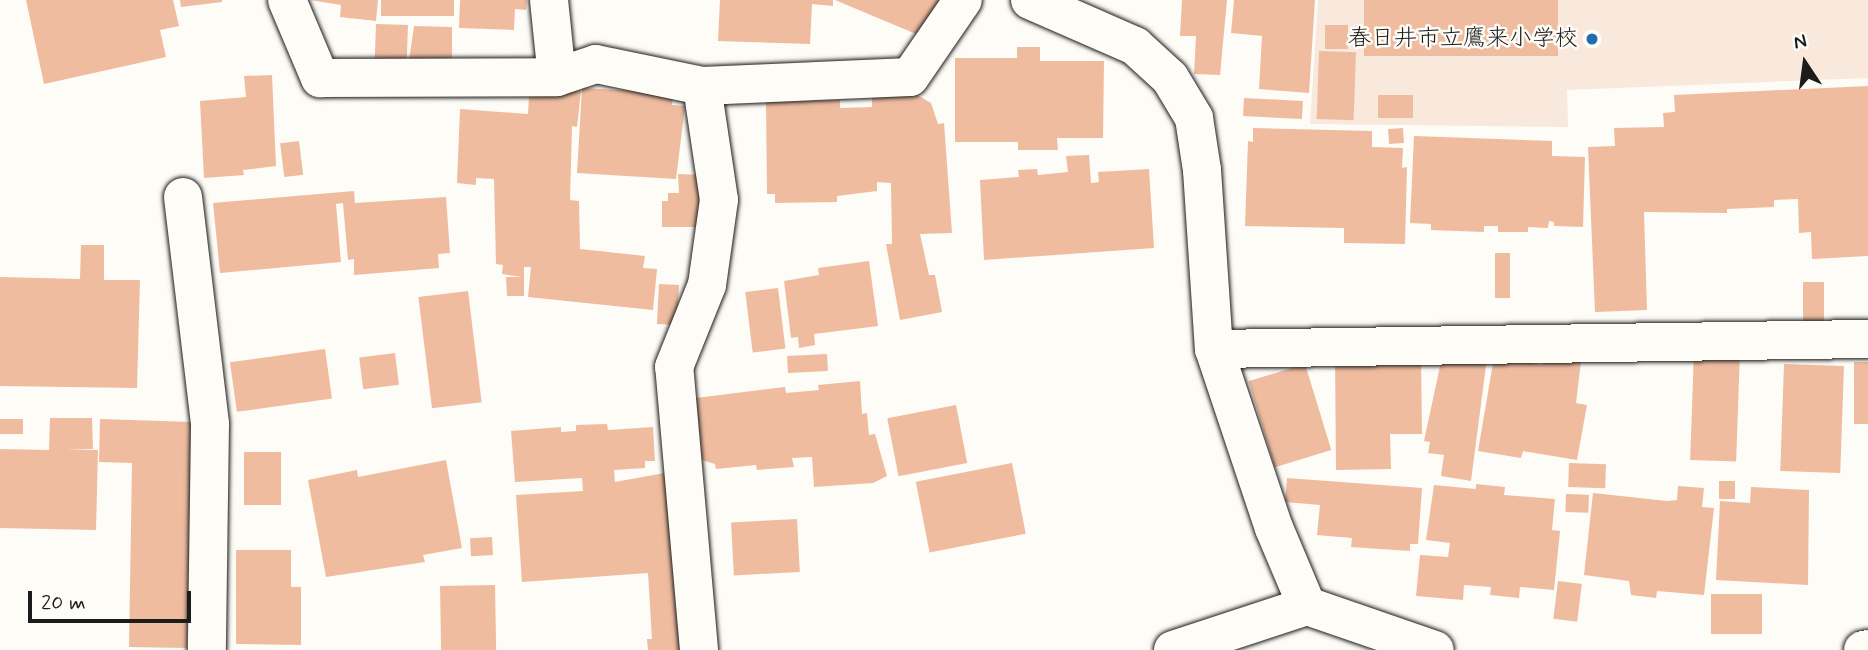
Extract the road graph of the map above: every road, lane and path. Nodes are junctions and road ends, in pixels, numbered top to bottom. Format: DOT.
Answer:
graph roads {
  1 [pos="287,0"];
  2 [pos="549,0"];
  3 [pos="963,0"];
  4 [pos="1030,0"];
  5 [pos="557,77"];
  6 [pos="702,86"];
  7 [pos="183,197"];
  8 [pos="1868,340"];
  9 [pos="1214,349"];
  10 [pos="1307,606"];
  11 [pos="1182,649"];
  12 [pos="207,650"];
  13 [pos="699,650"];
  14 [pos="1435,650"];
  1 -- 5 [label="street"];
  2 -- 5 [label="street"];
  3 -- 6 [label="street"];
  4 -- 9 [label="street"];
  5 -- 6 [label="street"];
  6 -- 13 [label="street"];
  7 -- 12 [label="street"];
  8 -- 9 [label="street"];
  9 -- 10 [label="street"];
  10 -- 11 [label="street"];
  10 -- 14 [label="street"];
}
